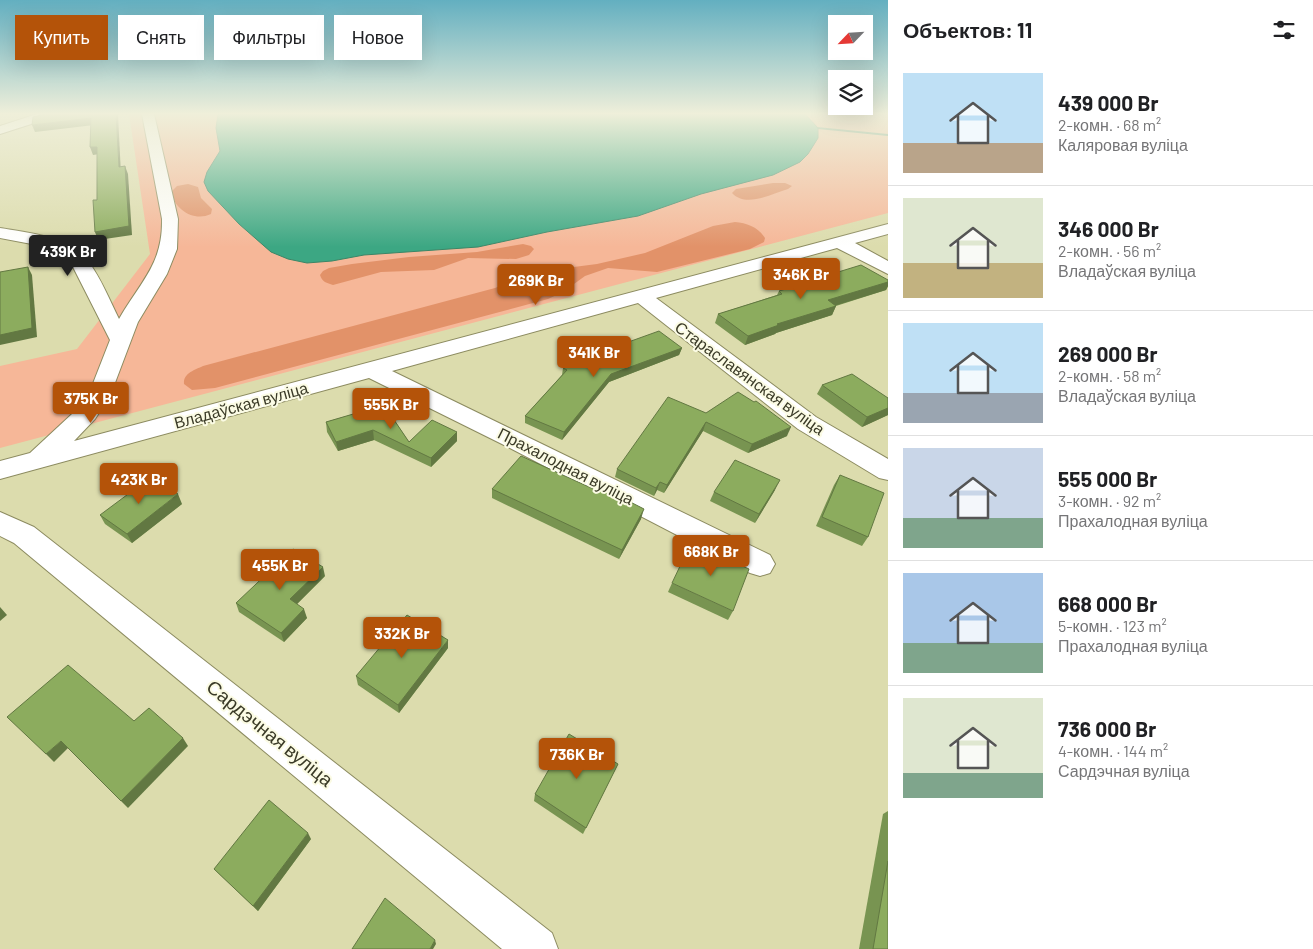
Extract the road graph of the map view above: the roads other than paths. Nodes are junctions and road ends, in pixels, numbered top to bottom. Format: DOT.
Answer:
graph roads {
  1 [pos="157,158"];
  2 [pos="888,229"];
  3 [pos="0,233"];
  4 [pos="839,242"];
  5 [pos="888,268"];
  6 [pos="641,296"];
  7 [pos="120,340"];
  8 [pos="372,370"];
  9 [pos="36,460"];
  10 [pos="0,470"];
  11 [pos="888,471"];
  12 [pos="0,523"];
  13 [pos="760,564"];
  14 [pos="536,949"];
  1 -- 7 [label="street"];
  2 -- 4 [label="street, Владаўская вуліца"];
  3 -- 7 [label="street"];
  4 -- 5 [label="street"];
  4 -- 6 [label="street, Владаўская вуліца"];
  6 -- 8 [label="street, Владаўская вуліца"];
  6 -- 11 [label="street, Стараславянская вуліца"];
  7 -- 9 [label="street"];
  8 -- 9 [label="street, Владаўская вуліца"];
  8 -- 13 [label="street, Прахалодная вуліца"];
  9 -- 10 [label="street, Владаўская вуліца"];
  12 -- 14 [label="street, Сардэчная вуліца"];
}
